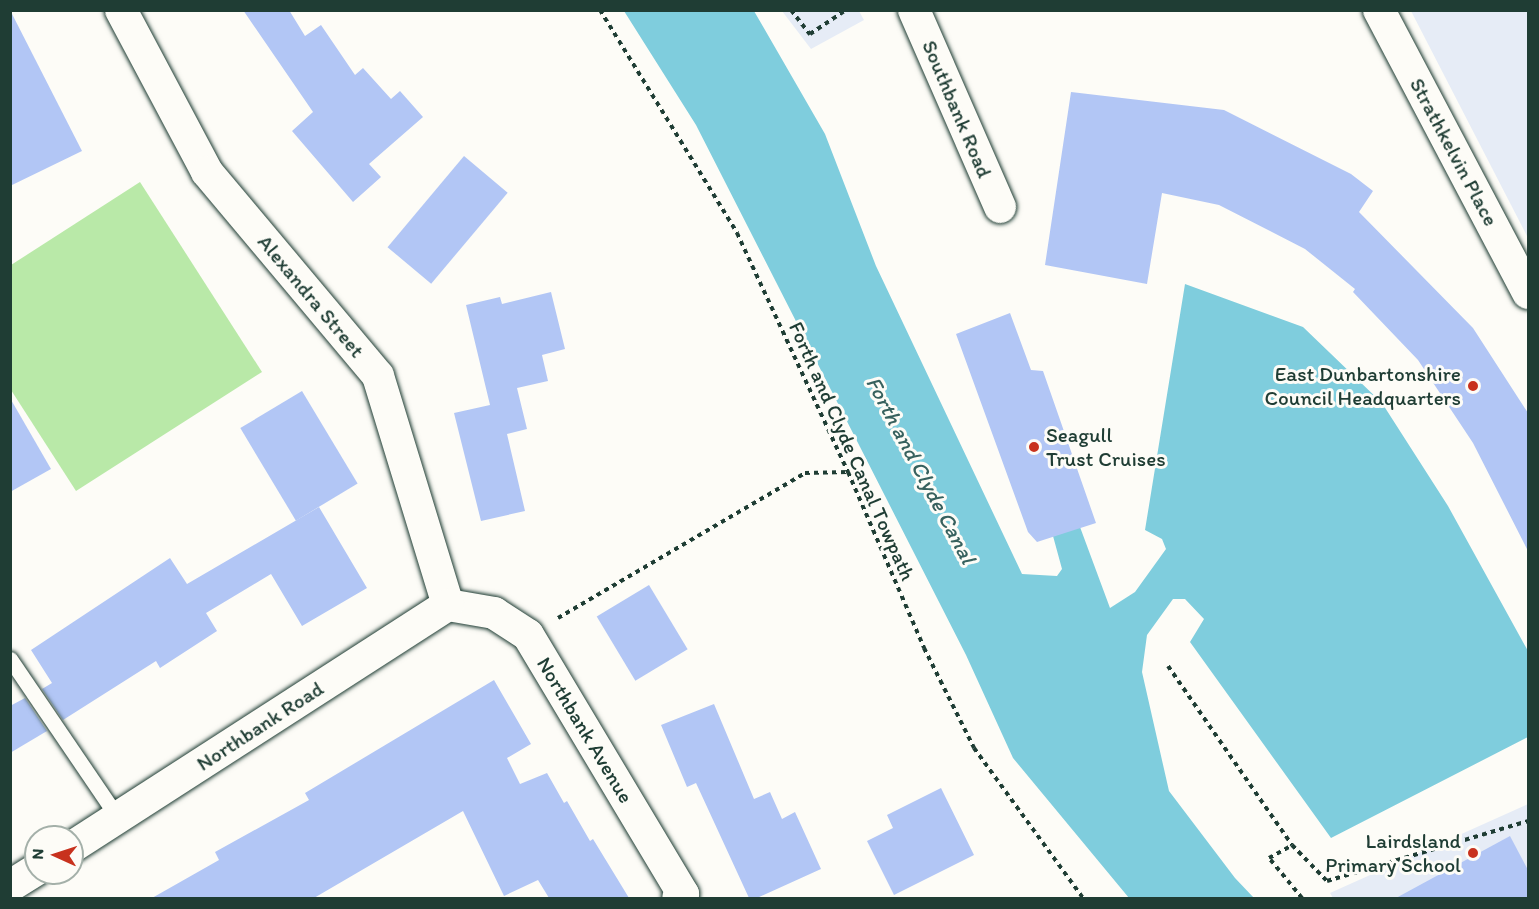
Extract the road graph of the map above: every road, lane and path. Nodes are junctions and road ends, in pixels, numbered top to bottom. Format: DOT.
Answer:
graph roads {
  1 [pos="122,10"];
  2 [pos="600,10"];
  3 [pos="791,10"];
  4 [pos="846,10"];
  5 [pos="915,10"];
  6 [pos="1379,10"];
  7 [pos="1000,207"];
  8 [pos="1528,293"];
  9 [pos="848,472"];
  10 [pos="448,605"];
  11 [pos="528,635"];
  12 [pos="10,659"];
  13 [pos="1168,666"];
  14 [pos="118,818"];
  15 [pos="1528,821"];
  16 [pos="84,839"];
  17 [pos="1292,845"];
  18 [pos="24,877"];
  19 [pos="10,886"];
  20 [pos="678,898"];
  21 [pos="1083,898"];
  22 [pos="1302,898"];
  1 -- 10 [label="street, Alexandra Street"];
  2 -- 9 [label="path, Forth and Clyde Canal Towpath"];
  3 -- 4 [label="path"];
  5 -- 7 [label="street, Southbank Road"];
  6 -- 8 [label="street, Strathkelvin Place"];
  9 -- 11 [label="path"];
  9 -- 21 [label="path, Forth and Clyde Canal Towpath"];
  10 -- 11 [label="street, Northbank Avenue"];
  10 -- 14 [label="street, Northbank Road"];
  11 -- 20 [label="street, Northbank Avenue"];
  12 -- 14 [label="lane"];
  13 -- 17 [label="path"];
  14 -- 16 [label="street, Northbank Road"];
  15 -- 17 [label="path"];
  17 -- 22 [label="path"];
  18 -- 19 [label="street"];
}
